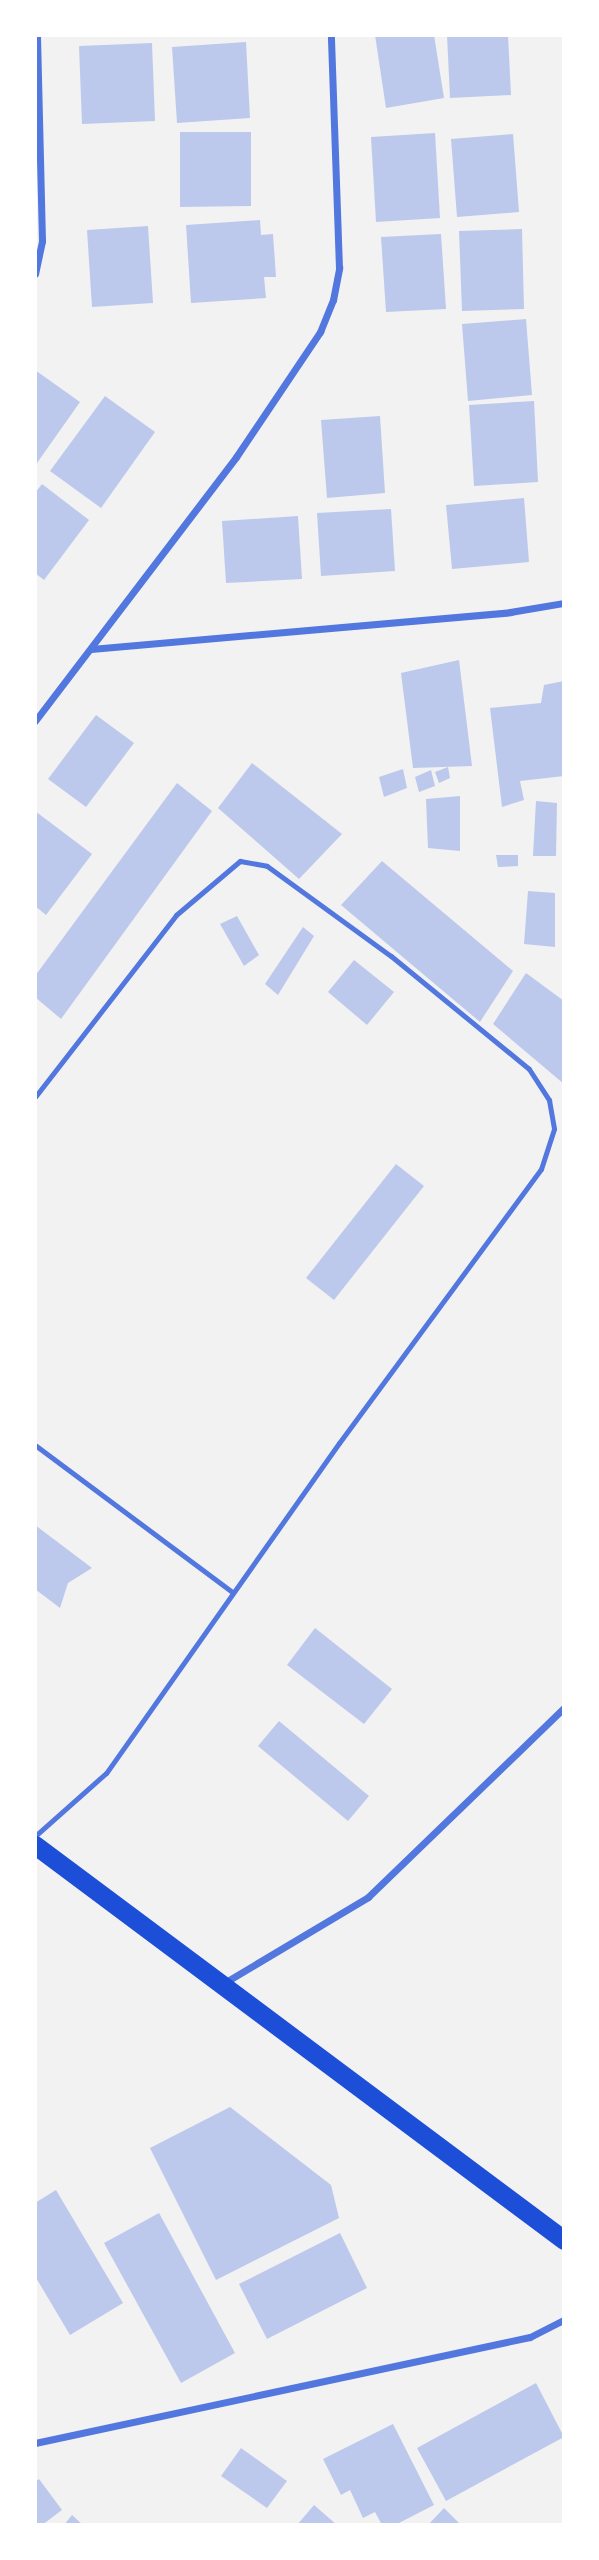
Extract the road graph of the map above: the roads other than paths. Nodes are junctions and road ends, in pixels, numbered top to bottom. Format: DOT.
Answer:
graph roads {
  1 [pos="37,35"];
  2 [pos="331,35"];
  3 [pos="35,274"];
  4 [pos="564,603"];
  5 [pos="91,649"];
  6 [pos="35,721"];
  7 [pos="35,1097"];
  8 [pos="35,1446"];
  9 [pos="232,1592"];
  10 [pos="564,1708"];
  11 [pos="35,1836"];
  12 [pos="35,1845"];
  13 [pos="223,1983"];
  14 [pos="564,2240"];
  15 [pos="564,2319"];
  16 [pos="35,2443"];
  1 -- 3 [label="street"];
  2 -- 5 [label="street"];
  4 -- 5 [label="street"];
  5 -- 6 [label="street"];
  7 -- 9 [label="lane"];
  8 -- 9 [label="lane"];
  9 -- 11 [label="lane"];
  10 -- 13 [label="street"];
  12 -- 13 [label="highway"];
  13 -- 14 [label="highway"];
  15 -- 16 [label="street"];
}
